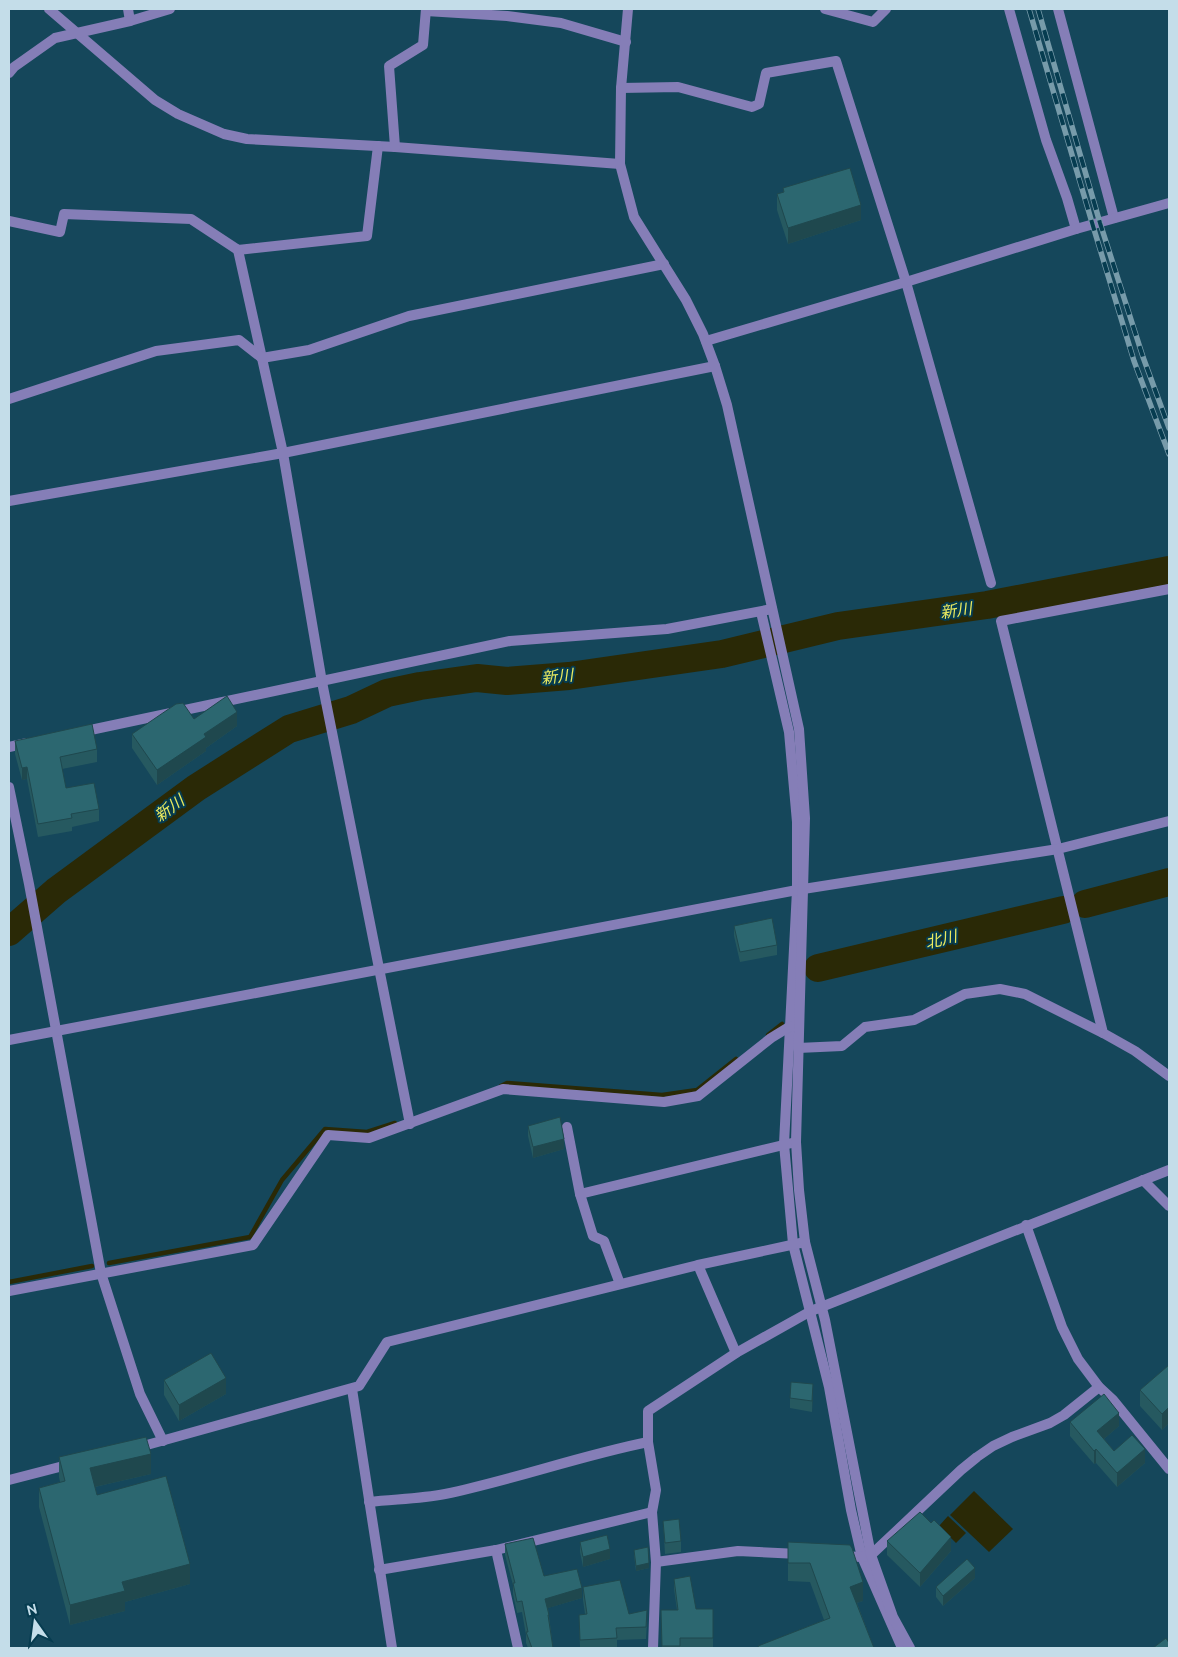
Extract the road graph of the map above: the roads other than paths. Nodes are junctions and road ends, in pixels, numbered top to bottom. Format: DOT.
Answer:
graph roads {
  1 [pos="50,9"];
  2 [pos="128,9"];
  3 [pos="170,9"];
  4 [pos="628,9"];
  5 [pos="825,9"];
  6 [pos="886,9"];
  7 [pos="1009,9"];
  8 [pos="1058,9"];
  9 [pos="426,10"];
  10 [pos="130,21"];
  11 [pos="77,33"];
  12 [pos="626,42"];
  13 [pos="9,73"];
  14 [pos="621,88"];
  15 [pos="378,146"];
  16 [pos="395,147"];
  17 [pos="620,164"];
  18 [pos="1169,203"];
  19 [pos="1114,218"];
  20 [pos="9,221"];
  21 [pos="1076,230"];
  22 [pos="238,250"];
  23 [pos="664,264"];
  24 [pos="906,282"];
  25 [pos="706,341"];
  26 [pos="262,358"];
  27 [pos="715,366"];
  28 [pos="9,399"];
  29 [pos="282,453"];
  30 [pos="9,501"];
  31 [pos="991,583"];
  32 [pos="1169,589"];
  33 [pos="761,612"];
  34 [pos="773,614"];
  35 [pos="779,664"];
  36 [pos="322,682"];
  37 [pos="75,733"];
  38 [pos="37,741"];
  39 [pos="9,747"];
  40 [pos="9,787"];
  41 [pos="1169,821"];
  42 [pos="1058,849"];
  43 [pos="801,890"];
  44 [pos="379,969"];
  45 [pos="794,1026"];
  46 [pos="56,1030"];
  47 [pos="1103,1033"];
  48 [pos="9,1040"];
  49 [pos="798,1048"];
  50 [pos="1169,1076"];
  51 [pos="410,1124"];
  52 [pos="567,1126"];
  53 [pos="796,1142"];
  54 [pos="784,1144"];
  55 [pos="1169,1170"];
  56 [pos="1143,1180"];
  57 [pos="580,1194"];
  58 [pos="1169,1206"];
  59 [pos="1026,1225"];
  60 [pos="805,1242"];
  61 [pos="793,1244"];
  62 [pos="698,1266"];
  63 [pos="101,1273"];
  64 [pos="620,1284"];
  65 [pos="9,1291"];
  66 [pos="822,1308"];
  67 [pos="811,1311"];
  68 [pos="736,1353"];
  69 [pos="1099,1387"];
  70 [pos="352,1389"];
  71 [pos="163,1441"];
  72 [pos="648,1442"];
  73 [pos="124,1451"];
  74 [pos="86,1460"];
  75 [pos="1169,1469"];
  76 [pos="9,1480"];
  77 [pos="369,1502"];
  78 [pos="652,1512"];
  79 [pos="496,1550"];
  80 [pos="805,1554"];
  81 [pos="833,1556"];
  82 [pos="867,1556"];
  83 [pos="656,1562"];
  84 [pos="379,1570"];
  85 [pos="392,1648"];
  86 [pos="518,1648"];
  87 [pos="653,1648"];
  88 [pos="902,1648"];
  89 [pos="910,1648"];
  1 -- 11 [label="street"];
  2 -- 10 [label="street"];
  3 -- 10 [label="street"];
  4 -- 12 [label="street"];
  5 -- 6 [label="street"];
  7 -- 21 [label="street"];
  8 -- 19 [label="street"];
  9 -- 12 [label="street"];
  9 -- 16 [label="street"];
  10 -- 11 [label="street"];
  11 -- 13 [label="street"];
  11 -- 15 [label="street"];
  12 -- 14 [label="street"];
  14 -- 17 [label="street"];
  14 -- 24 [label="street"];
  15 -- 16 [label="street"];
  15 -- 22 [label="street"];
  16 -- 17 [label="street"];
  17 -- 23 [label="street"];
  18 -- 19 [label="street"];
  19 -- 21 [label="street"];
  20 -- 22 [label="street"];
  21 -- 24 [label="street"];
  22 -- 26 [label="street"];
  23 -- 25 [label="street"];
  23 -- 26 [label="street"];
  24 -- 25 [label="street"];
  24 -- 31 [label="street"];
  25 -- 27 [label="street"];
  26 -- 28 [label="street"];
  26 -- 29 [label="street"];
  27 -- 29 [label="street"];
  27 -- 34 [label="street"];
  29 -- 30 [label="street"];
  29 -- 36 [label="street"];
  32 -- 42 [label="street"];
  33 -- 34 [label="street"];
  33 -- 35 [label="street"];
  33 -- 36 [label="street"];
  34 -- 35 [label="street"];
  35 -- 43 [label="street"];
  36 -- 37 [label="street"];
  36 -- 44 [label="street"];
  38 -- 39 [label="street"];
  40 -- 46 [label="street"];
  41 -- 42 [label="street"];
  42 -- 43 [label="street"];
  42 -- 47 [label="street"];
  43 -- 44 [label="street"];
  43 -- 45 [label="street"];
  44 -- 46 [label="street"];
  44 -- 51 [label="street"];
  45 -- 49 [label="street"];
  45 -- 51 [label="street"];
  45 -- 54 [label="street"];
  46 -- 48 [label="street"];
  46 -- 63 [label="street"];
  47 -- 49 [label="street"];
  47 -- 50 [label="street"];
  49 -- 53 [label="street"];
  51 -- 63 [label="street"];
  52 -- 57 [label="street"];
  53 -- 54 [label="street"];
  53 -- 60 [label="street"];
  54 -- 57 [label="street"];
  54 -- 61 [label="street"];
  55 -- 56 [label="street"];
  56 -- 58 [label="street"];
  56 -- 59 [label="street"];
  57 -- 64 [label="street"];
  59 -- 66 [label="street"];
  59 -- 69 [label="street"];
  60 -- 61 [label="street"];
  60 -- 66 [label="street"];
  61 -- 62 [label="street"];
  61 -- 67 [label="street"];
  62 -- 64 [label="street"];
  62 -- 68 [label="street"];
  63 -- 65 [label="street"];
  63 -- 71 [label="street"];
  64 -- 70 [label="street"];
  66 -- 67 [label="street"];
  66 -- 82 [label="street"];
  67 -- 68 [label="street"];
  67 -- 82 [label="street"];
  68 -- 72 [label="street"];
  69 -- 75 [label="street"];
  69 -- 82 [label="street"];
  70 -- 71 [label="street"];
  70 -- 77 [label="street"];
  71 -- 73 [label="street"];
  72 -- 77 [label="street"];
  72 -- 78 [label="street"];
  74 -- 76 [label="street"];
  77 -- 84 [label="street"];
  78 -- 79 [label="street"];
  78 -- 83 [label="street"];
  79 -- 84 [label="street"];
  79 -- 86 [label="street"];
  80 -- 83 [label="street"];
  81 -- 82 [label="street"];
  82 -- 88 [label="street"];
  82 -- 89 [label="street"];
  83 -- 87 [label="street"];
  84 -- 85 [label="street"];
}
